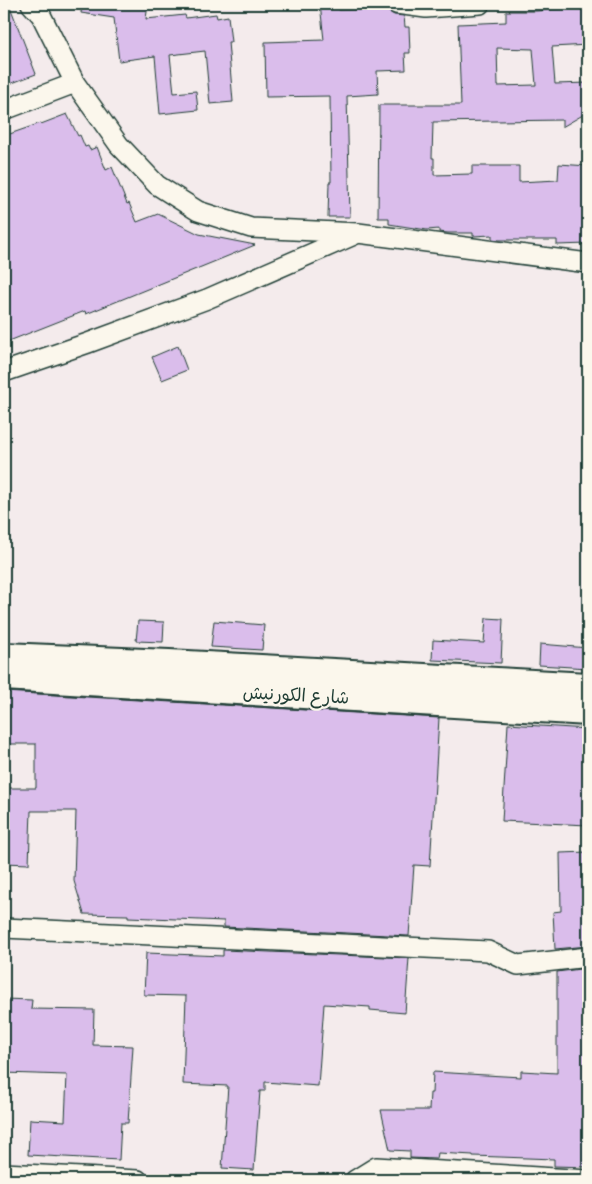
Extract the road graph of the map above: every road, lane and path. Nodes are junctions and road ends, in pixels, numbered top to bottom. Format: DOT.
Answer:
graph roads {
  1 [pos="31,4"];
  2 [pos="396,4"];
  3 [pos="480,4"];
  4 [pos="75,83"];
  5 [pos="4,110"];
  6 [pos="358,233"];
  7 [pos="588,263"];
  8 [pos="4,372"];
  9 [pos="4,656"];
  10 [pos="4,676"];
  11 [pos="588,686"];
  12 [pos="588,712"];
  13 [pos="4,928"];
  14 [pos="588,957"];
  15 [pos="4,1173"];
  16 [pos="138,1180"];
  17 [pos="354,1180"];
  18 [pos="588,1180"];
  1 -- 4 [label="street"];
  2 -- 3 [label="street"];
  4 -- 5 [label="street"];
  4 -- 6 [label="street"];
  6 -- 7 [label="street"];
  6 -- 8 [label="street"];
  9 -- 11 [label="main road, شارع الكورنيش"];
  10 -- 12 [label="main road, شارع الكورنيش"];
  13 -- 14 [label="street"];
  15 -- 16 [label="street"];
  17 -- 18 [label="street"];
}
